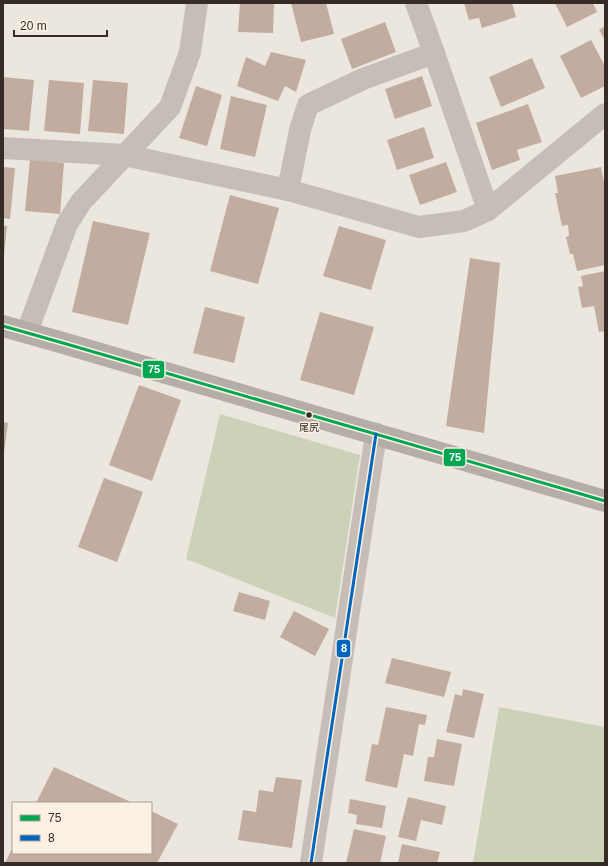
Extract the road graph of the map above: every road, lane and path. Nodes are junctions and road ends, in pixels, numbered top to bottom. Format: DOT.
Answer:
graph roads {
  1 [pos="197,3"];
  2 [pos="416,3"];
  3 [pos="434,53"];
  4 [pos="605,114"];
  5 [pos="3,148"];
  6 [pos="124,155"];
  7 [pos="288,190"];
  8 [pos="488,210"];
  9 [pos="3,326"];
  10 [pos="27,332"];
  11 [pos="376,434"];
  12 [pos="605,501"];
  13 [pos="311,863"];
  1 -- 6 [label="street"];
  2 -- 3 [label="street"];
  3 -- 7 [label="street"];
  3 -- 8 [label="street"];
  4 -- 8 [label="street"];
  5 -- 6 [label="street"];
  6 -- 7 [label="street"];
  6 -- 10 [label="street"];
  7 -- 8 [label="street"];
  9 -- 10 [label="street"];
  10 -- 11 [label="street"];
  11 -- 12 [label="street"];
  11 -- 13 [label="street"];
}
